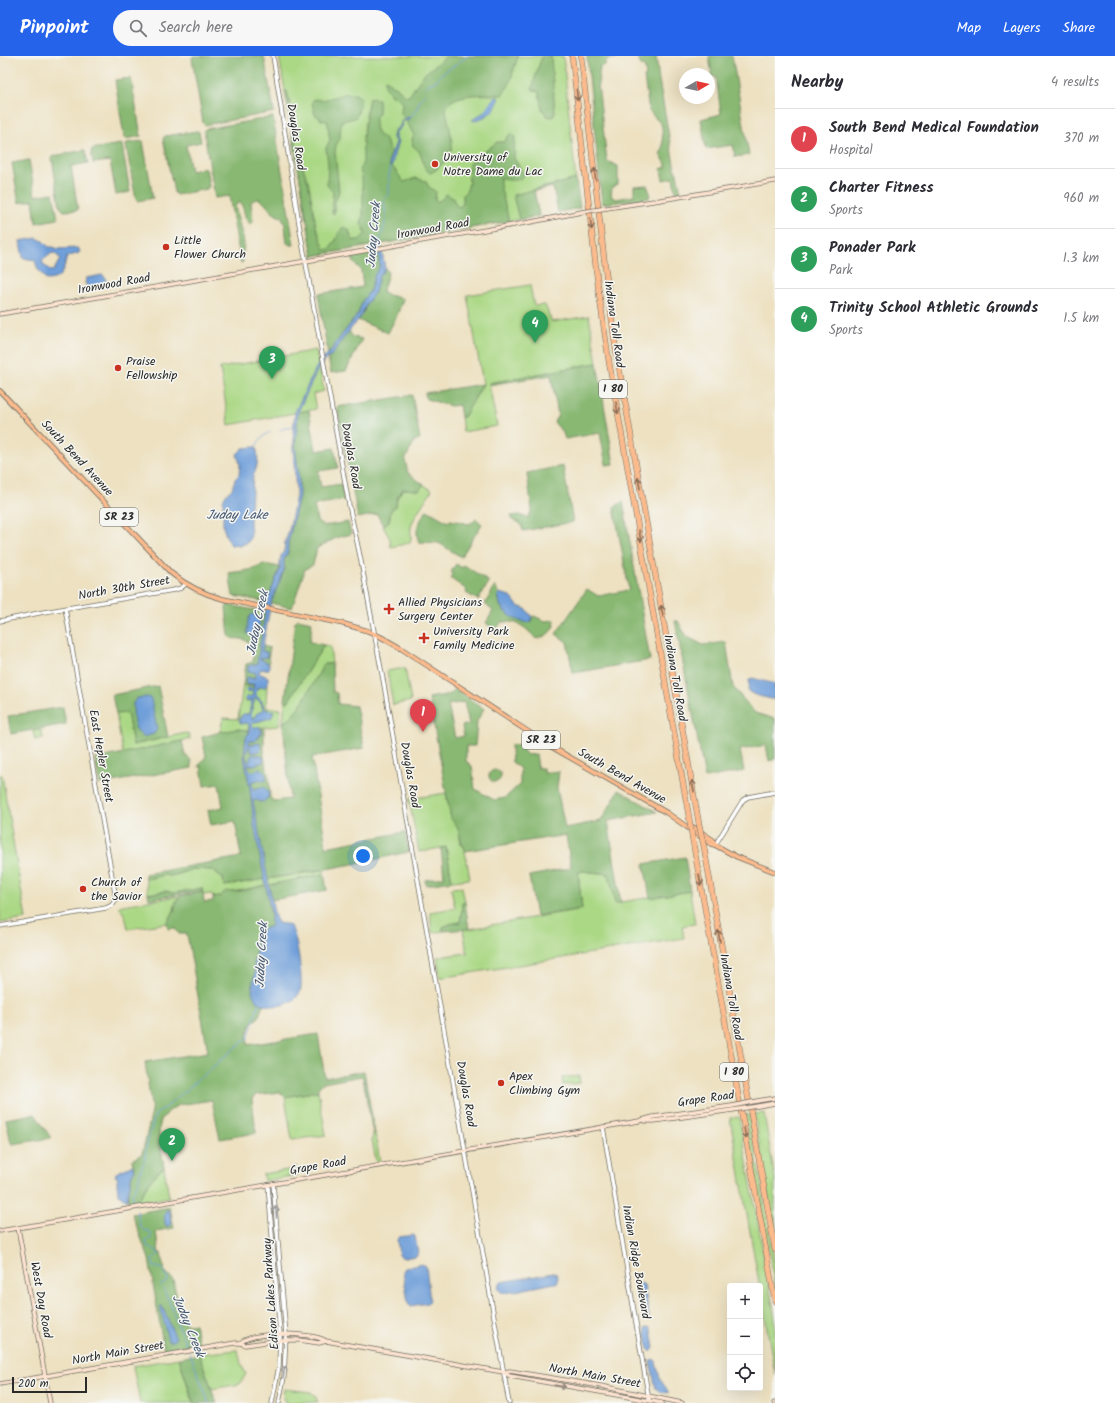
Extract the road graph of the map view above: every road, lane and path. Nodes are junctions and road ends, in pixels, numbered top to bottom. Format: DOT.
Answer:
graph roads {
  1 [pos="273,56"];
  2 [pos="572,56"];
  3 [pos="581,56"];
  4 [pos="775,181"];
  5 [pos="306,261"];
  6 [pos="0,314"];
  7 [pos="0,391"];
  8 [pos="186,584"];
  9 [pos="65,608"];
  10 [pos="0,621"];
  11 [pos="375,634"];
  12 [pos="775,792"];
  13 [pos="715,845"];
  14 [pos="775,872"];
  15 [pos="0,926"];
  16 [pos="775,1098"];
  17 [pos="775,1102"];
  18 [pos="757,1104"];
  19 [pos="603,1127"];
  20 [pos="466,1151"];
  21 [pos="273,1184"];
  22 [pos="268,1185"];
  23 [pos="18,1228"];
  24 [pos="0,1231"];
  25 [pos="775,1250"];
  26 [pos="775,1301"];
  27 [pos="280,1334"];
  28 [pos="286,1334"];
  29 [pos="280,1340"];
  30 [pos="286,1340"];
  31 [pos="326,1341"];
  32 [pos="240,1343"];
  33 [pos="503,1372"];
  34 [pos="45,1376"];
  35 [pos="0,1384"];
  36 [pos="648,1395"];
  37 [pos="649,1400"];
  38 [pos="50,1403"];
  39 [pos="272,1403"];
  40 [pos="279,1403"];
  41 [pos="508,1403"];
  42 [pos="662,1403"];
  43 [pos="682,1403"];
  1 -- 5 [label="street, Douglas Road"];
  2 -- 26 [label="highway, Indiana Toll Road / I 80, one-way, bridge"];
  25 -- 3 [label="highway, Indiana Toll Road / I 80, one-way, bridge"];
  4 -- 5 [label="main road, Ironwood Road, bridge"];
  5 -- 6 [label="main road, Ironwood Road"];
  5 -- 11 [label="street, Douglas Road"];
  7 -- 8 [label="main road, South Bend Avenue / SR 23"];
  8 -- 9 [label="street, North 30th Street"];
  8 -- 11 [label="main road, South Bend Avenue / SR 23"];
  9 -- 10 [label="street, North 30th Street"];
  9 -- 15 [label="street, East Hepler Street"];
  11 -- 13 [label="main road, South Bend Avenue / SR 23"];
  11 -- 20 [label="street, Douglas Road"];
  12 -- 13 [label="street"];
  13 -- 14 [label="main road, South Bend Avenue / SR 23"];
  16 -- 18 [label="main road, Grape Road"];
  17 -- 18 [label="main road, Grape Road"];
  18 -- 19 [label="main road, Grape Road, bridge"];
  19 -- 20 [label="main road, Grape Road"];
  19 -- 36 [label="street, Indian Ridge Boulevard"];
  20 -- 21 [label="main road, Grape Road"];
  20 -- 33 [label="street, Douglas Road"];
  21 -- 22 [label="main road, Grape Road"];
  28 -- 21 [label="street, Edison Lakes Parkway, one-way"];
  22 -- 23 [label="main road, Grape Road"];
  22 -- 27 [label="street, Edison Lakes Parkway"];
  23 -- 24 [label="main road, Grape Road"];
  23 -- 34 [label="main road, West Day Road"];
  27 -- 28 [label="main road, North Main Street"];
  27 -- 29 [label="street, Edison Lakes Parkway"];
  27 -- 32 [label="main road, North Main Street"];
  28 -- 30 [label="street, Edison Lakes Parkway"];
  28 -- 31 [label="main road, North Main Street"];
  29 -- 30 [label="main road, North Main Street"];
  29 -- 32 [label="main road, North Main Street"];
  29 -- 39 [label="street, Edison Lakes Parkway"];
  30 -- 31 [label="main road, North Main Street"];
  40 -- 30 [label="street, Edison Lakes Parkway, one-way"];
  31 -- 33 [label="main road, North Main Street"];
  32 -- 34 [label="main road, North Main Street"];
  33 -- 36 [label="main road, North Main Street"];
  33 -- 37 [label="main road, North Main Street, one-way"];
  33 -- 41 [label="street, Douglas Road"];
  34 -- 35 [label="main road, North Main Street"];
  34 -- 38 [label="main road, West Day Road"];
  36 -- 37 [label="street, Indian Ridge Boulevard"];
  36 -- 43 [label="main road, North Main Street"];
  37 -- 42 [label="main road, North Main Street"];
}
